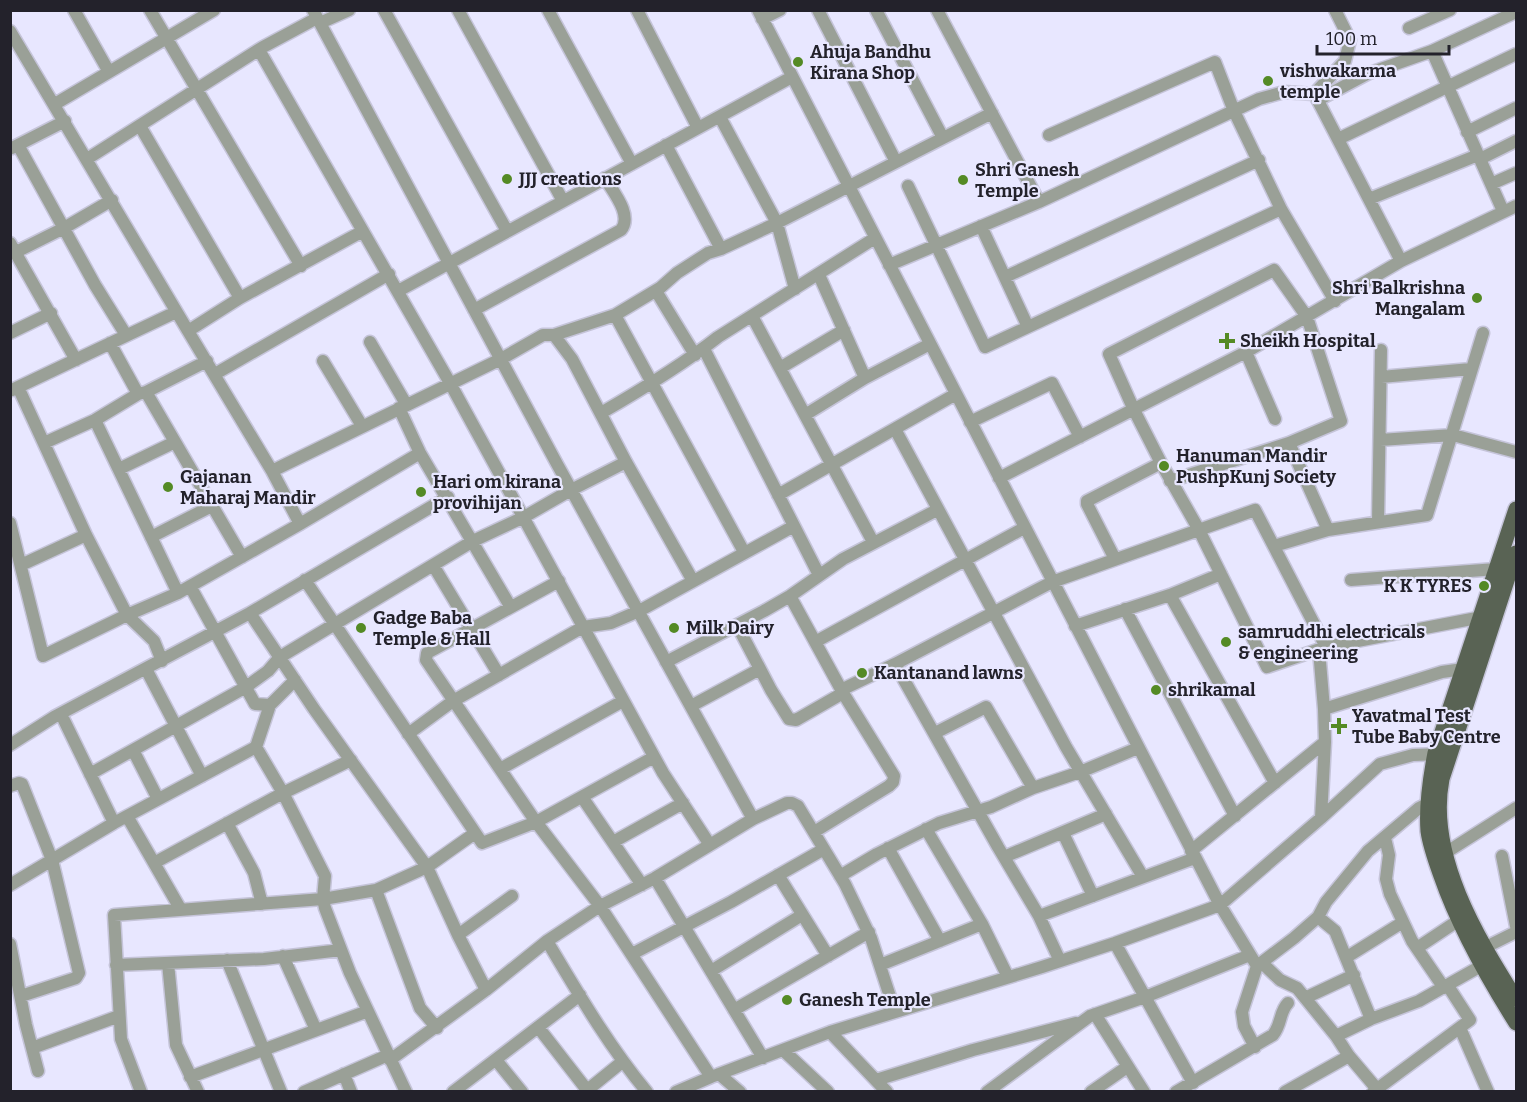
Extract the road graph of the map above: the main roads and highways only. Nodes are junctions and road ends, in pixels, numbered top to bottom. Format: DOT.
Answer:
graph roads {
  1 [pos="1516,509"];
  2 [pos="1516,554"];
  3 [pos="1495,596"];
  4 [pos="1442,754"];
  5 [pos="1440,857"];
  6 [pos="1516,999"];
  7 [pos="1516,1023"];
  1 -- 3 [label="main road"];
  2 -- 3 [label="main road"];
  3 -- 4 [label="main road"];
  3 -- 4 [label="main road"];
  4 -- 5 [label="main road"];
  4 -- 5 [label="main road"];
  5 -- 6 [label="main road"];
  5 -- 7 [label="main road"];
}
